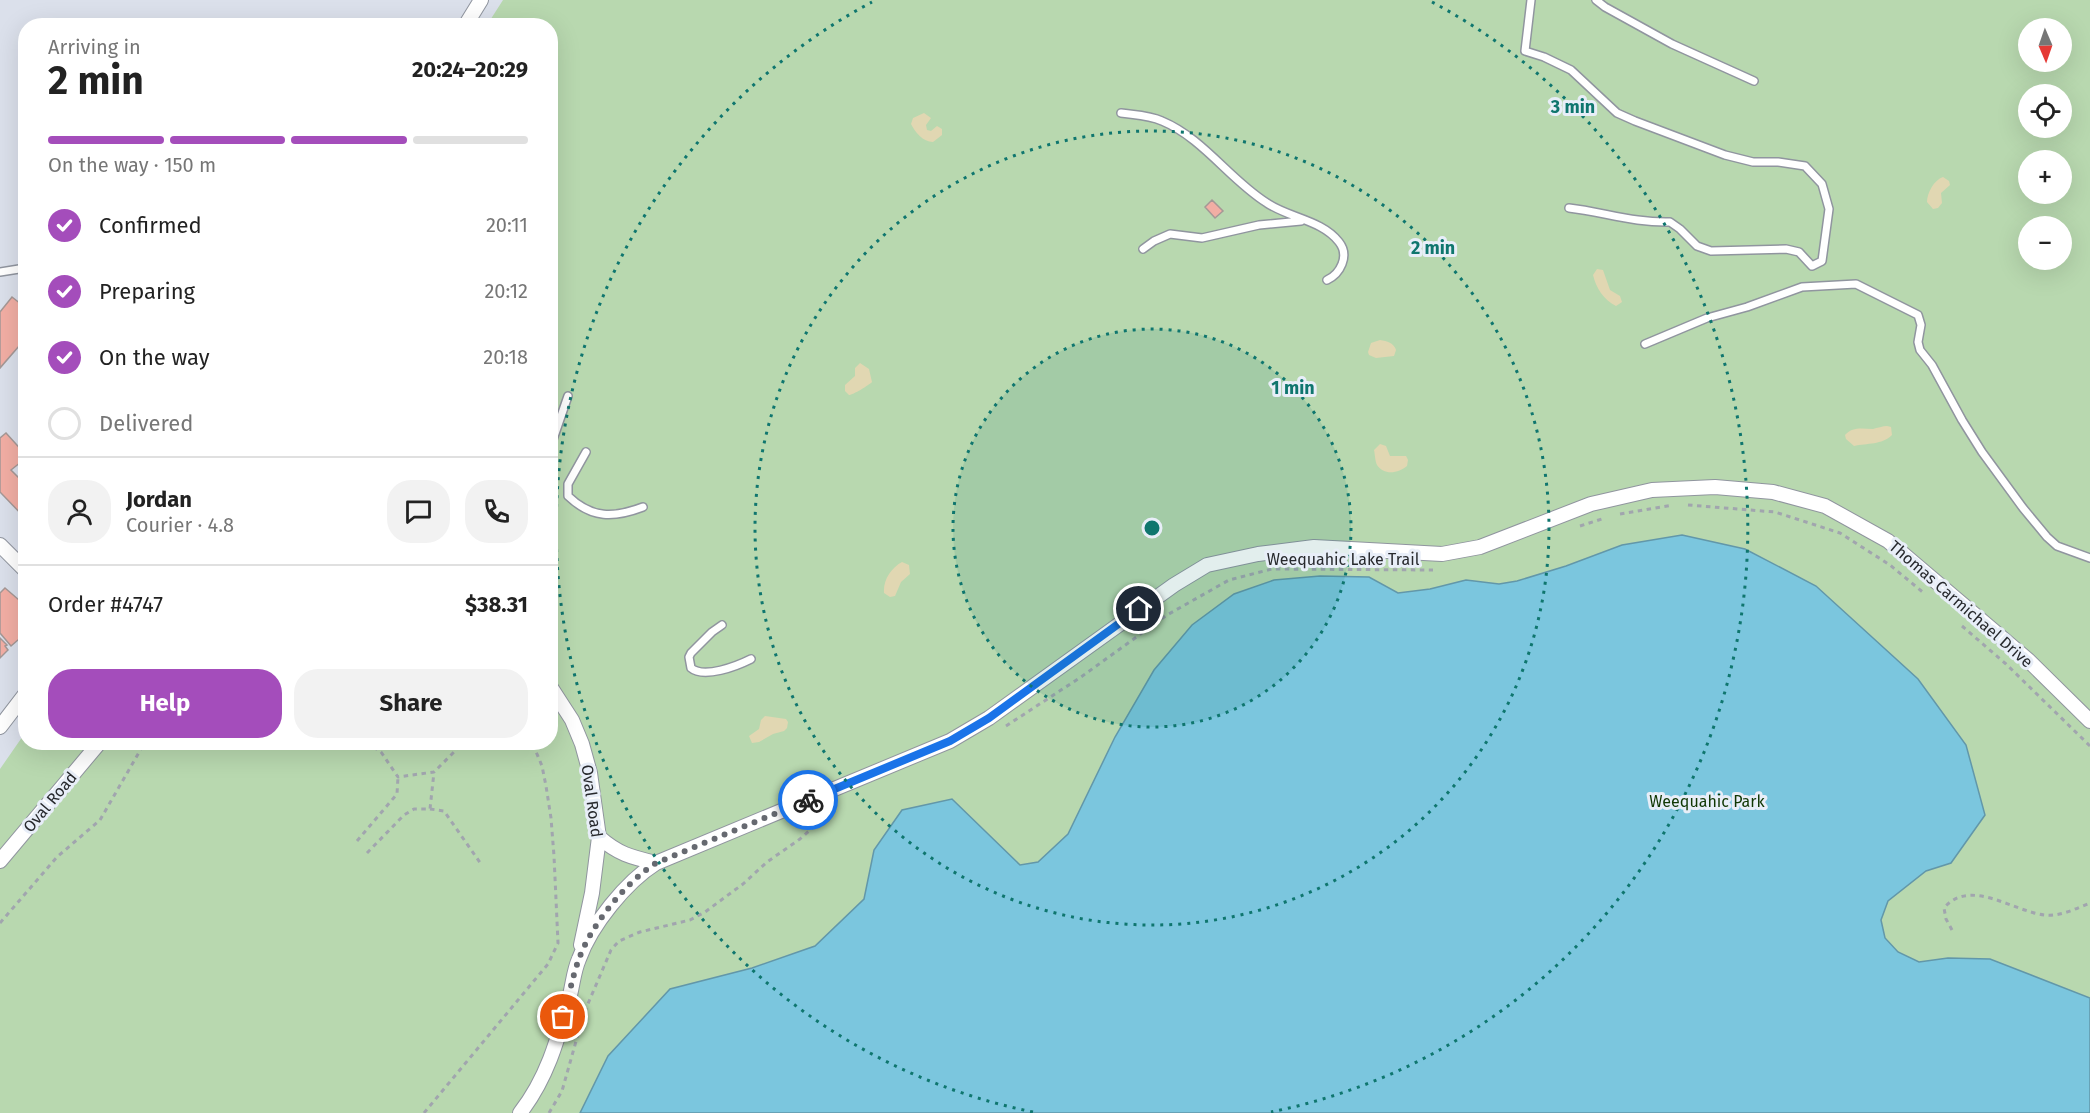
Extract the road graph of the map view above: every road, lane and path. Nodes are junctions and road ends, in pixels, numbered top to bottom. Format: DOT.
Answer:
graph roads {
  1 [pos="481,0"];
  2 [pos="1531,0"];
  3 [pos="1596,0"];
  4 [pos="470,18"];
  5 [pos="1754,81"];
  6 [pos="1121,113"];
  7 [pos="1569,208"];
  8 [pos="1306,221"];
  9 [pos="1143,249"];
  10 [pos="18,269"];
  11 [pos="0,272"];
  12 [pos="1327,280"];
  13 [pos="1645,344"];
  14 [pos="568,396"];
  15 [pos="558,425"];
  16 [pos="586,452"];
  17 [pos="643,507"];
  18 [pos="1570,529"];
  19 [pos="0,545"];
  20 [pos="2090,558"];
  21 [pos="18,563"];
  22 [pos="1434,570"];
  23 [pos="1927,596"];
  24 [pos="1954,619"];
  25 [pos="722,625"];
  26 [pos="751,658"];
  27 [pos="558,698"];
  28 [pos="18,703"];
  29 [pos="2090,721"];
  30 [pos="0,727"];
  31 [pos="1003,728"];
  32 [pos="2090,746"];
  33 [pos="93,750"];
  34 [pos="140,750"];
  35 [pos="378,750"];
  36 [pos="456,750"];
  37 [pos="535,750"];
  38 [pos="434,772"];
  39 [pos="398,777"];
  40 [pos="845,801"];
  41 [pos="430,809"];
  42 [pos="599,837"];
  43 [pos="357,841"];
  44 [pos="368,853"];
  45 [pos="0,861"];
  46 [pos="656,863"];
  47 [pos="481,864"];
  48 [pos="2090,903"];
  49 [pos="0,923"];
  50 [pos="1952,930"];
  51 [pos="579,959"];
  52 [pos="424,1113"];
  53 [pos="520,1113"];
  54 [pos="549,1113"];
  1 -- 4 [label="street"];
  2 -- 7 [label="lane"];
  3 -- 5 [label="lane"];
  6 -- 8 [label="lane"];
  8 -- 9 [label="lane"];
  8 -- 12 [label="lane"];
  10 -- 11 [label="lane"];
  13 -- 20 [label="lane"];
  14 -- 15 [label="lane"];
  16 -- 17 [label="lane"];
  18 -- 23 [label="path"];
  19 -- 21 [label="street"];
  22 -- 31 [label="path, Weequahic Lake Trail"];
  24 -- 32 [label="path"];
  25 -- 26 [label="lane"];
  27 -- 42 [label="street, Oval Road"];
  28 -- 30 [label="street"];
  29 -- 46 [label="street, Thomas Carmichael Drive"];
  33 -- 45 [label="street, Oval Road"];
  34 -- 49 [label="path"];
  35 -- 39 [label="path"];
  36 -- 38 [label="path"];
  37 -- 52 [label="path"];
  38 -- 39 [label="path"];
  38 -- 41 [label="path"];
  39 -- 43 [label="path"];
  40 -- 54 [label="path"];
  41 -- 44 [label="path"];
  41 -- 47 [label="path"];
  42 -- 46 [label="street"];
  42 -- 51 [label="street, Oval Road"];
  46 -- 51 [label="street, Thomas Carmichael Drive"];
  48 -- 50 [label="path"];
  51 -- 53 [label="street, Thomas Carmichael Drive"];
}
